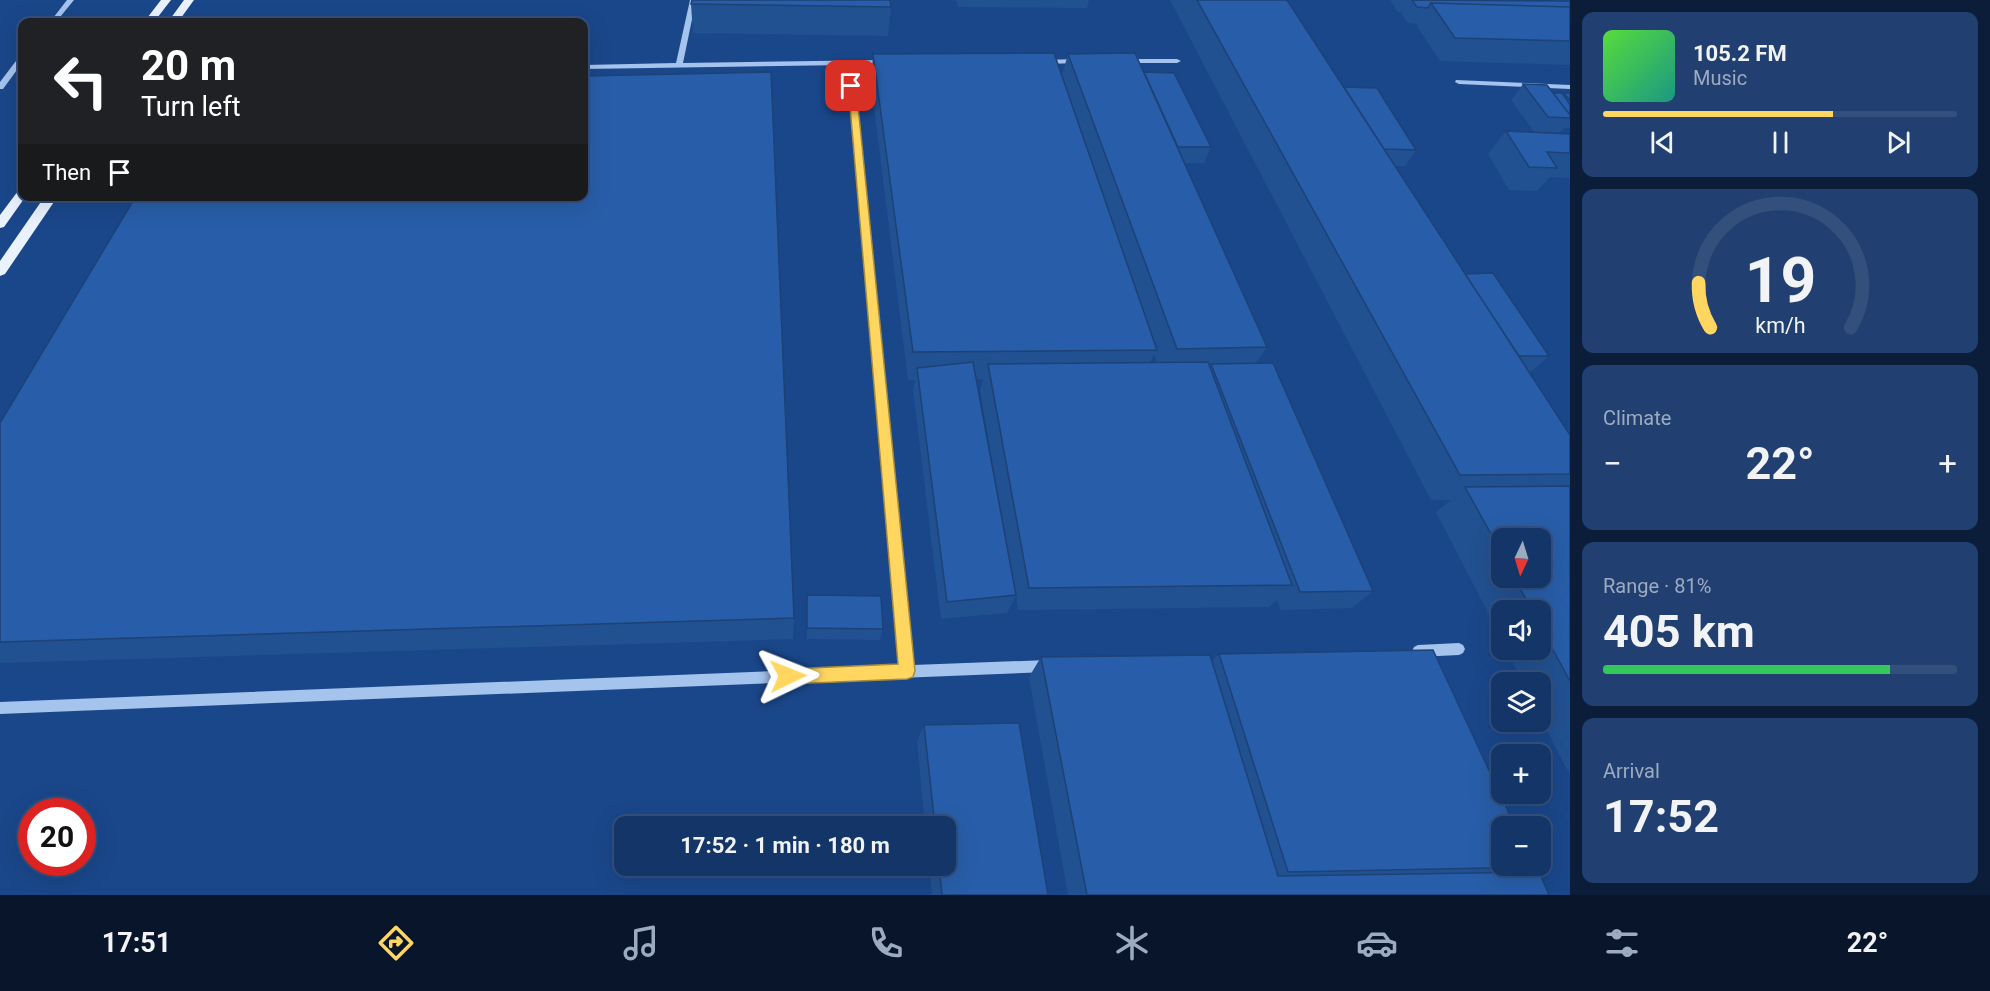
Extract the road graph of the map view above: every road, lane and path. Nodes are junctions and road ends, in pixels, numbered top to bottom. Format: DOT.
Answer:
graph roads {
  1 [pos="71,0"];
  2 [pos="166,0"];
  3 [pos="189,0"];
  4 [pos="693,0"];
  5 [pos="55,18"];
  6 [pos="152,18"];
  7 [pos="176,18"];
  8 [pos="1119,61"];
  9 [pos="1178,61"];
  10 [pos="849,62"];
  11 [pos="896,62"];
  12 [pos="1037,62"];
  13 [pos="1084,62"];
  14 [pos="18,64"];
  15 [pos="679,65"];
  16 [pos="588,67"];
  17 [pos="1459,82"];
  18 [pos="0,87"];
  19 [pos="1570,87"];
  20 [pos="18,199"];
  21 [pos="49,201"];
  22 [pos="2,220"];
  23 [pos="0,271"];
  24 [pos="1459,649"];
  25 [pos="1400,651"];
  26 [pos="1060,665"];
  27 [pos="907,671"];
  28 [pos="0,708"];
  1 -- 5 [label="lane"];
  2 -- 6 [label="main road"];
  3 -- 7 [label="main road"];
  4 -- 15 [label="lane"];
  8 -- 9 [label="lane"];
  10 -- 11 [label="lane"];
  10 -- 15 [label="lane"];
  10 -- 27 [label="lane"];
  12 -- 13 [label="lane"];
  14 -- 18 [label="lane"];
  15 -- 16 [label="lane"];
  17 -- 19 [label="lane"];
  20 -- 22 [label="main road"];
  21 -- 23 [label="main road"];
  24 -- 25 [label="lane"];
  26 -- 27 [label="lane"];
  27 -- 28 [label="lane"];
}
